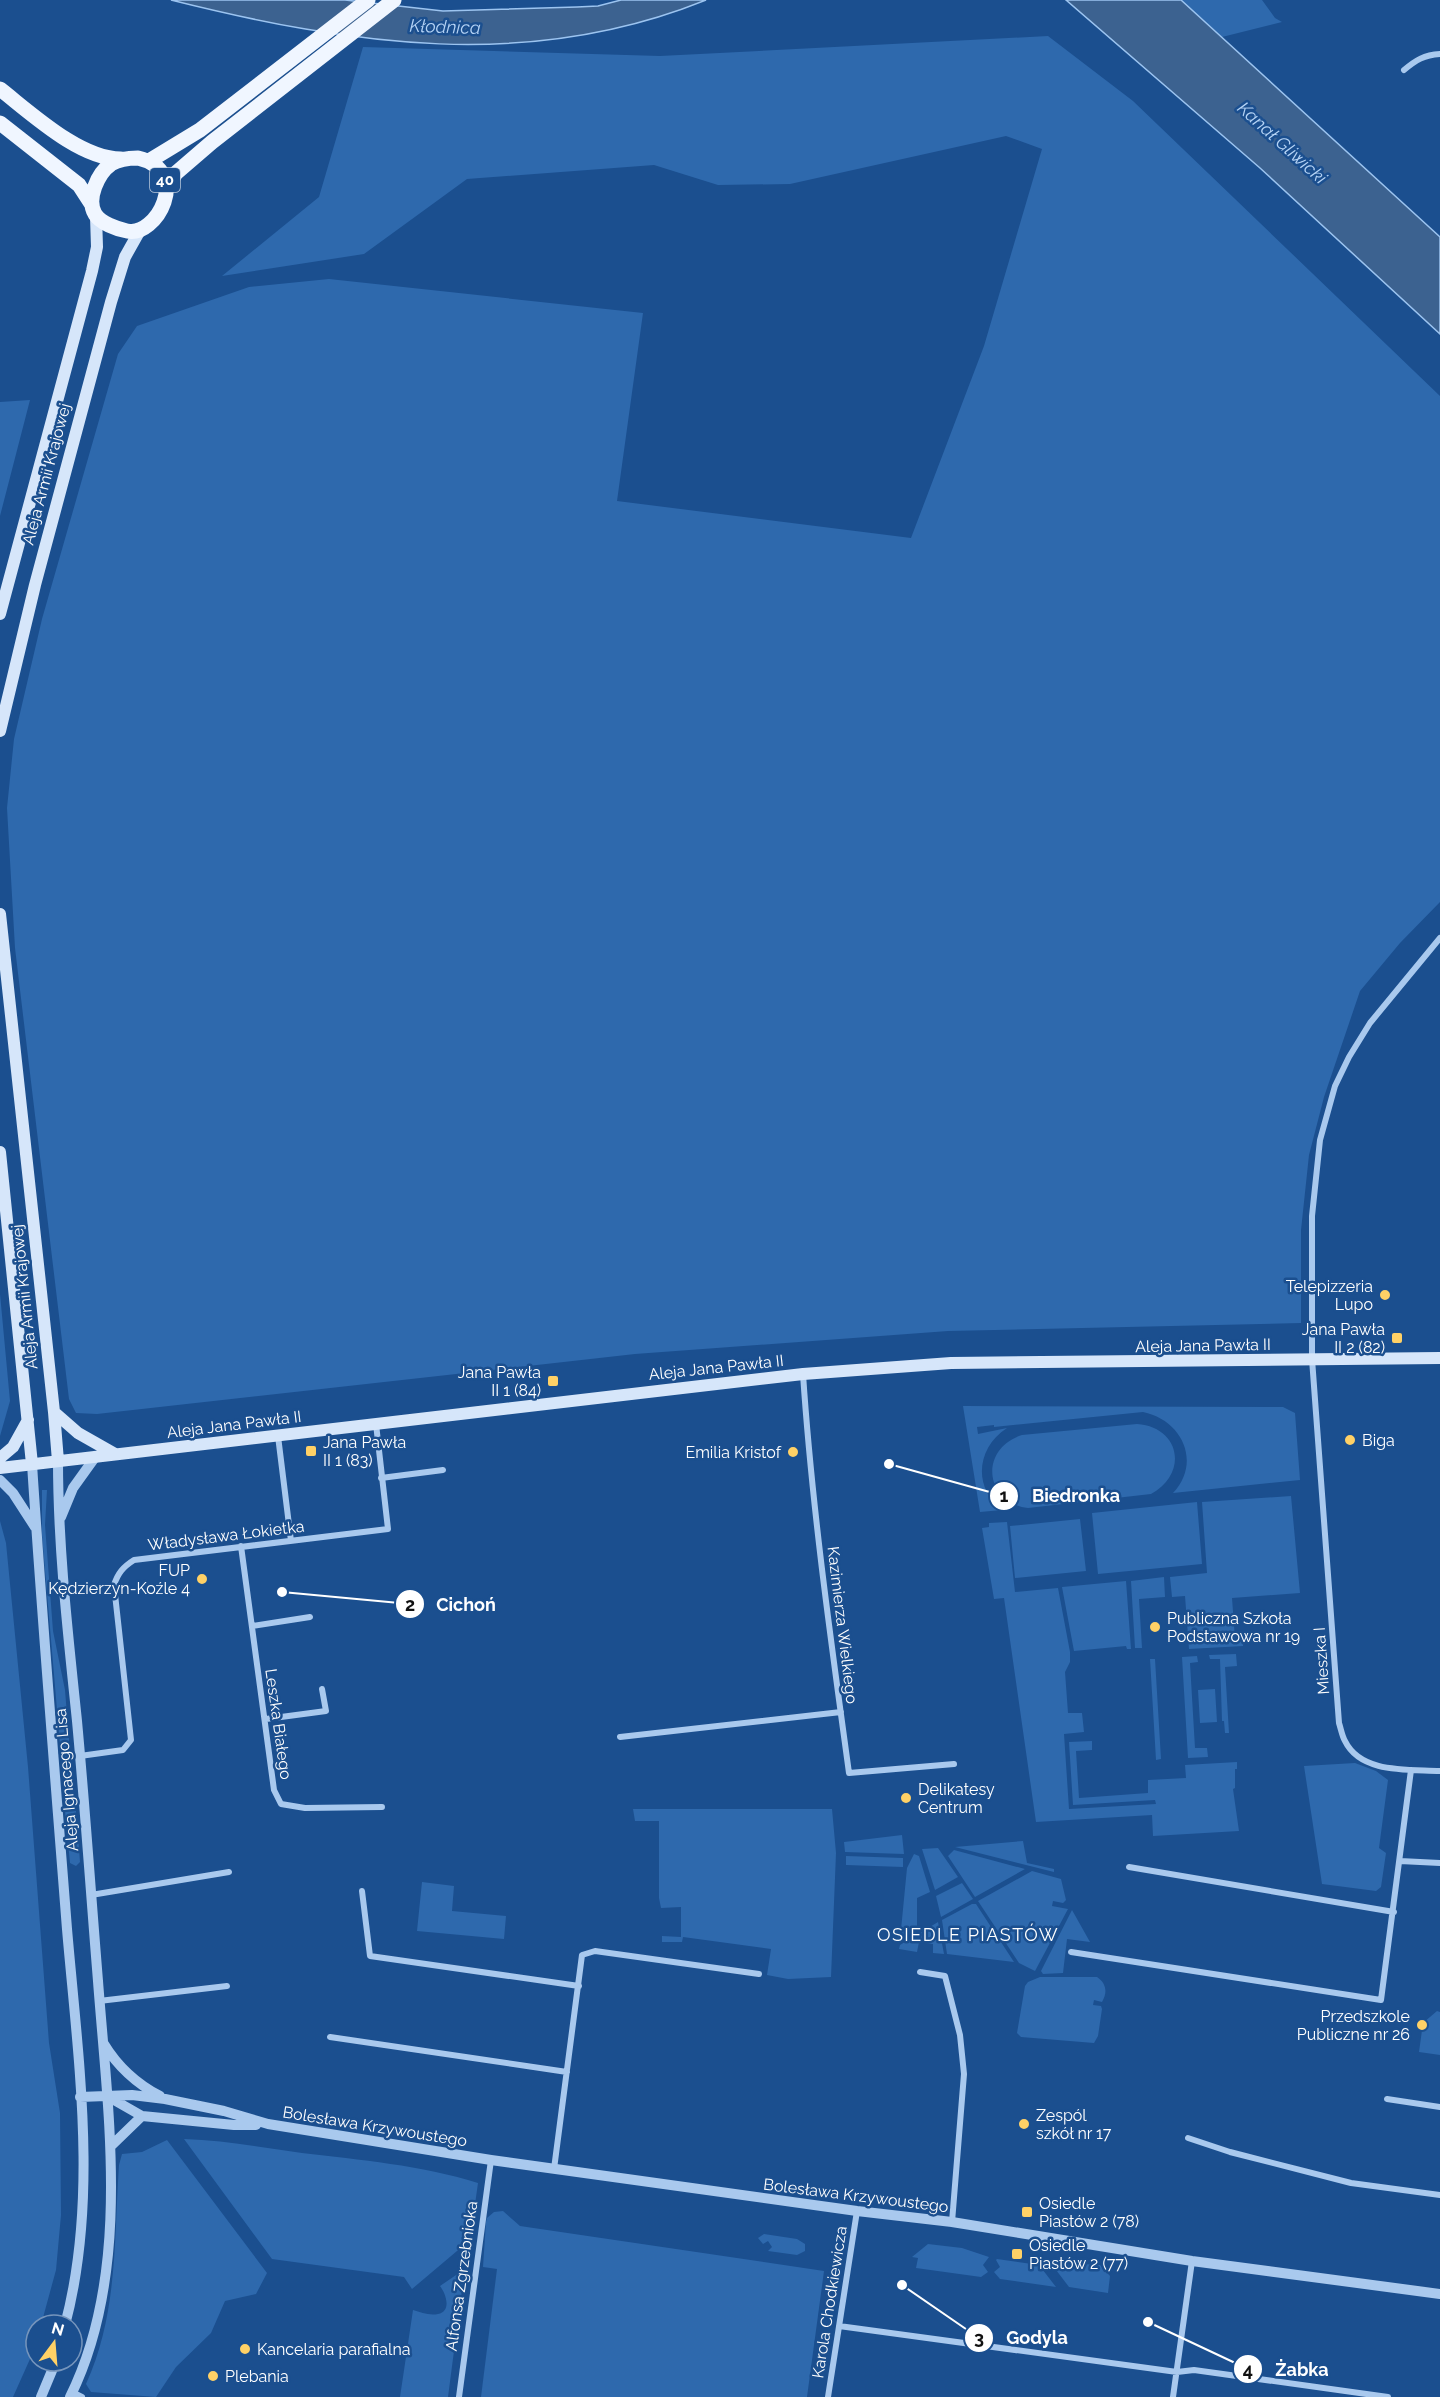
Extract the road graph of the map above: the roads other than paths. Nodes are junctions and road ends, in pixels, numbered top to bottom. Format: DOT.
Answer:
graph roads {
  1 [pos="368,0"];
  2 [pos="394,0"];
  3 [pos="1440,54"];
  4 [pos="1404,70"];
  5 [pos="0,89"];
  6 [pos="0,123"];
  7 [pos="121,159"];
  8 [pos="149,161"];
  9 [pos="167,188"];
  10 [pos="94,210"];
  11 [pos="139,232"];
  12 [pos="0,614"];
  13 [pos="0,730"];
  14 [pos="0,914"];
  15 [pos="1440,938"];
  16 [pos="0,1152"];
  17 [pos="1440,1358"];
  18 [pos="1312,1359"];
  19 [pos="803,1374"];
  20 [pos="54,1412"];
  21 [pos="28,1419"];
  22 [pos="376,1424"];
  23 [pos="278,1436"];
  24 [pos="116,1455"];
  25 [pos="96,1456"];
  26 [pos="0,1458"];
  27 [pos="58,1461"];
  28 [pos="32,1464"];
  29 [pos="0,1468"];
  30 [pos="443,1470"];
  31 [pos="381,1478"];
  32 [pos="0,1480"];
  33 [pos="59,1520"];
  34 [pos="35,1528"];
  35 [pos="291,1541"];
  36 [pos="241,1546"];
  37 [pos="310,1617"];
  38 [pos="252,1626"];
  39 [pos="322,1689"];
  40 [pos="841,1712"];
  41 [pos="266,1719"];
  42 [pos="620,1737"];
  43 [pos="80,1756"];
  44 [pos="954,1764"];
  45 [pos="1411,1770"];
  46 [pos="1440,1771"];
  47 [pos="382,1807"];
  48 [pos="1400,1861"];
  49 [pos="1440,1863"];
  50 [pos="1129,1867"];
  51 [pos="229,1872"];
  52 [pos="362,1891"];
  53 [pos="91,1895"];
  54 [pos="1394,1912"];
  55 [pos="1071,1952"];
  56 [pos="920,1972"];
  57 [pos="759,1974"];
  58 [pos="227,1986"];
  59 [pos="579,1986"];
  60 [pos="99,2001"];
  61 [pos="330,2037"];
  62 [pos="103,2043"];
  63 [pos="567,2072"];
  64 [pos="107,2096"];
  65 [pos="80,2097"];
  66 [pos="165,2099"];
  67 [pos="1387,2099"];
  68 [pos="1440,2107"];
  69 [pos="142,2116"];
  70 [pos="268,2124"];
  71 [pos="1188,2138"];
  72 [pos="111,2146"];
  73 [pos="491,2160"];
  74 [pos="554,2169"];
  75 [pos="1440,2195"];
  76 [pos="857,2211"];
  77 [pos="952,2222"];
  78 [pos="1192,2261"];
  79 [pos="1440,2294"];
  80 [pos="68,2313"];
  81 [pos="839,2326"];
  82 [pos="1177,2372"];
  83 [pos="51,2373"];
  84 [pos="75,2395"];
  85 [pos="41,2397"];
  86 [pos="459,2397"];
  87 [pos="828,2397"];
  88 [pos="1173,2397"];
  89 [pos="1388,2397"];
  1 -- 8 [label="main road, 40"];
  2 -- 9 [label="main road, 40"];
  3 -- 4 [label="street"];
  5 -- 7 [label="main road, 40"];
  6 -- 10 [label="main road"];
  7 -- 8 [label="main road, 40"];
  7 -- 10 [label="main road"];
  8 -- 9 [label="main road, 40"];
  9 -- 11 [label="main road, 40"];
  10 -- 11 [label="main road"];
  10 -- 12 [label="main road, Aleja Armii Krajowej"];
  11 -- 13 [label="main road, Aleja Armii Krajowej"];
  14 -- 20 [label="main road, Aleja Armii Krajowej"];
  15 -- 18 [label="street, Mieszka I"];
  16 -- 21 [label="main road, Aleja Armii Krajowej"];
  17 -- 18 [label="main road, Aleja Jana Pawła II"];
  18 -- 19 [label="main road, Aleja Jana Pawła II"];
  18 -- 45 [label="street, Mieszka I"];
  19 -- 22 [label="main road, Aleja Jana Pawła II"];
  19 -- 40 [label="street, Kazimierza Wielkiego"];
  20 -- 24 [label="main road"];
  20 -- 27 [label="main road, Aleja Armii Krajowej"];
  21 -- 26 [label="main road"];
  21 -- 28 [label="main road, Aleja Armii Krajowej"];
  22 -- 23 [label="main road, Aleja Jana Pawła II"];
  22 -- 31 [label="street, Władysława Łokietka"];
  23 -- 24 [label="main road, Aleja Jana Pawła II"];
  23 -- 35 [label="street"];
  24 -- 25 [label="main road, Aleja Jana Pawła II"];
  25 -- 27 [label="main road, Aleja Jana Pawła II"];
  25 -- 33 [label="street"];
  27 -- 28 [label="main road, Aleja Jana Pawła II"];
  27 -- 33 [label="street, Aleja Ignacego Lisa"];
  28 -- 29 [label="main road, Aleja Jana Pawła II"];
  28 -- 34 [label="street, Aleja Ignacego Lisa"];
  30 -- 31 [label="street"];
  31 -- 35 [label="street, Władysława Łokietka"];
  32 -- 34 [label="street"];
  33 -- 43 [label="street, Aleja Ignacego Lisa"];
  34 -- 65 [label="street, Aleja Ignacego Lisa"];
  35 -- 36 [label="street, Władysława Łokietka"];
  36 -- 38 [label="street, Leszka Białego"];
  36 -- 43 [label="street, Władysława Łokietka"];
  37 -- 38 [label="street"];
  38 -- 41 [label="street, Leszka Białego"];
  39 -- 41 [label="street"];
  40 -- 42 [label="street"];
  40 -- 44 [label="street, Kazimierza Wielkiego"];
  41 -- 47 [label="street, Leszka Białego"];
  43 -- 53 [label="street, Aleja Ignacego Lisa"];
  45 -- 46 [label="street, Mieszka I"];
  45 -- 48 [label="street"];
  48 -- 49 [label="street"];
  48 -- 54 [label="street"];
  50 -- 54 [label="street"];
  51 -- 53 [label="street"];
  52 -- 59 [label="street"];
  53 -- 60 [label="street, Aleja Ignacego Lisa"];
  54 -- 55 [label="street"];
  56 -- 77 [label="street"];
  57 -- 59 [label="street"];
  58 -- 60 [label="street"];
  59 -- 63 [label="street"];
  60 -- 62 [label="street, Aleja Ignacego Lisa"];
  61 -- 63 [label="street"];
  62 -- 64 [label="street, Aleja Ignacego Lisa"];
  62 -- 66 [label="street, Bolesława Krzywoustego"];
  63 -- 74 [label="street"];
  64 -- 65 [label="street"];
  64 -- 66 [label="street, Bolesława Krzywoustego"];
  64 -- 69 [label="street, Bolesława Krzywoustego"];
  64 -- 72 [label="street, Aleja Ignacego Lisa"];
  65 -- 80 [label="street, Aleja Ignacego Lisa"];
  66 -- 70 [label="street, Bolesława Krzywoustego"];
  67 -- 68 [label="street"];
  69 -- 70 [label="street, Bolesława Krzywoustego"];
  69 -- 72 [label="street"];
  70 -- 73 [label="street, Bolesława Krzywoustego"];
  71 -- 75 [label="street"];
  72 -- 84 [label="street, Aleja Ignacego Lisa"];
  73 -- 74 [label="street, Bolesława Krzywoustego"];
  73 -- 86 [label="street, Alfonsa Zgrzebnioka"];
  74 -- 76 [label="street, Bolesława Krzywoustego"];
  76 -- 77 [label="street, Bolesława Krzywoustego"];
  76 -- 81 [label="street, Karola Chodkiewicza"];
  77 -- 78 [label="street, Bolesława Krzywoustego"];
  78 -- 79 [label="street, Bolesława Krzywoustego"];
  78 -- 82 [label="street"];
  81 -- 82 [label="street"];
  81 -- 87 [label="street, Karola Chodkiewicza"];
  82 -- 88 [label="street"];
  82 -- 89 [label="street"];
  83 -- 85 [label="street"];
}
